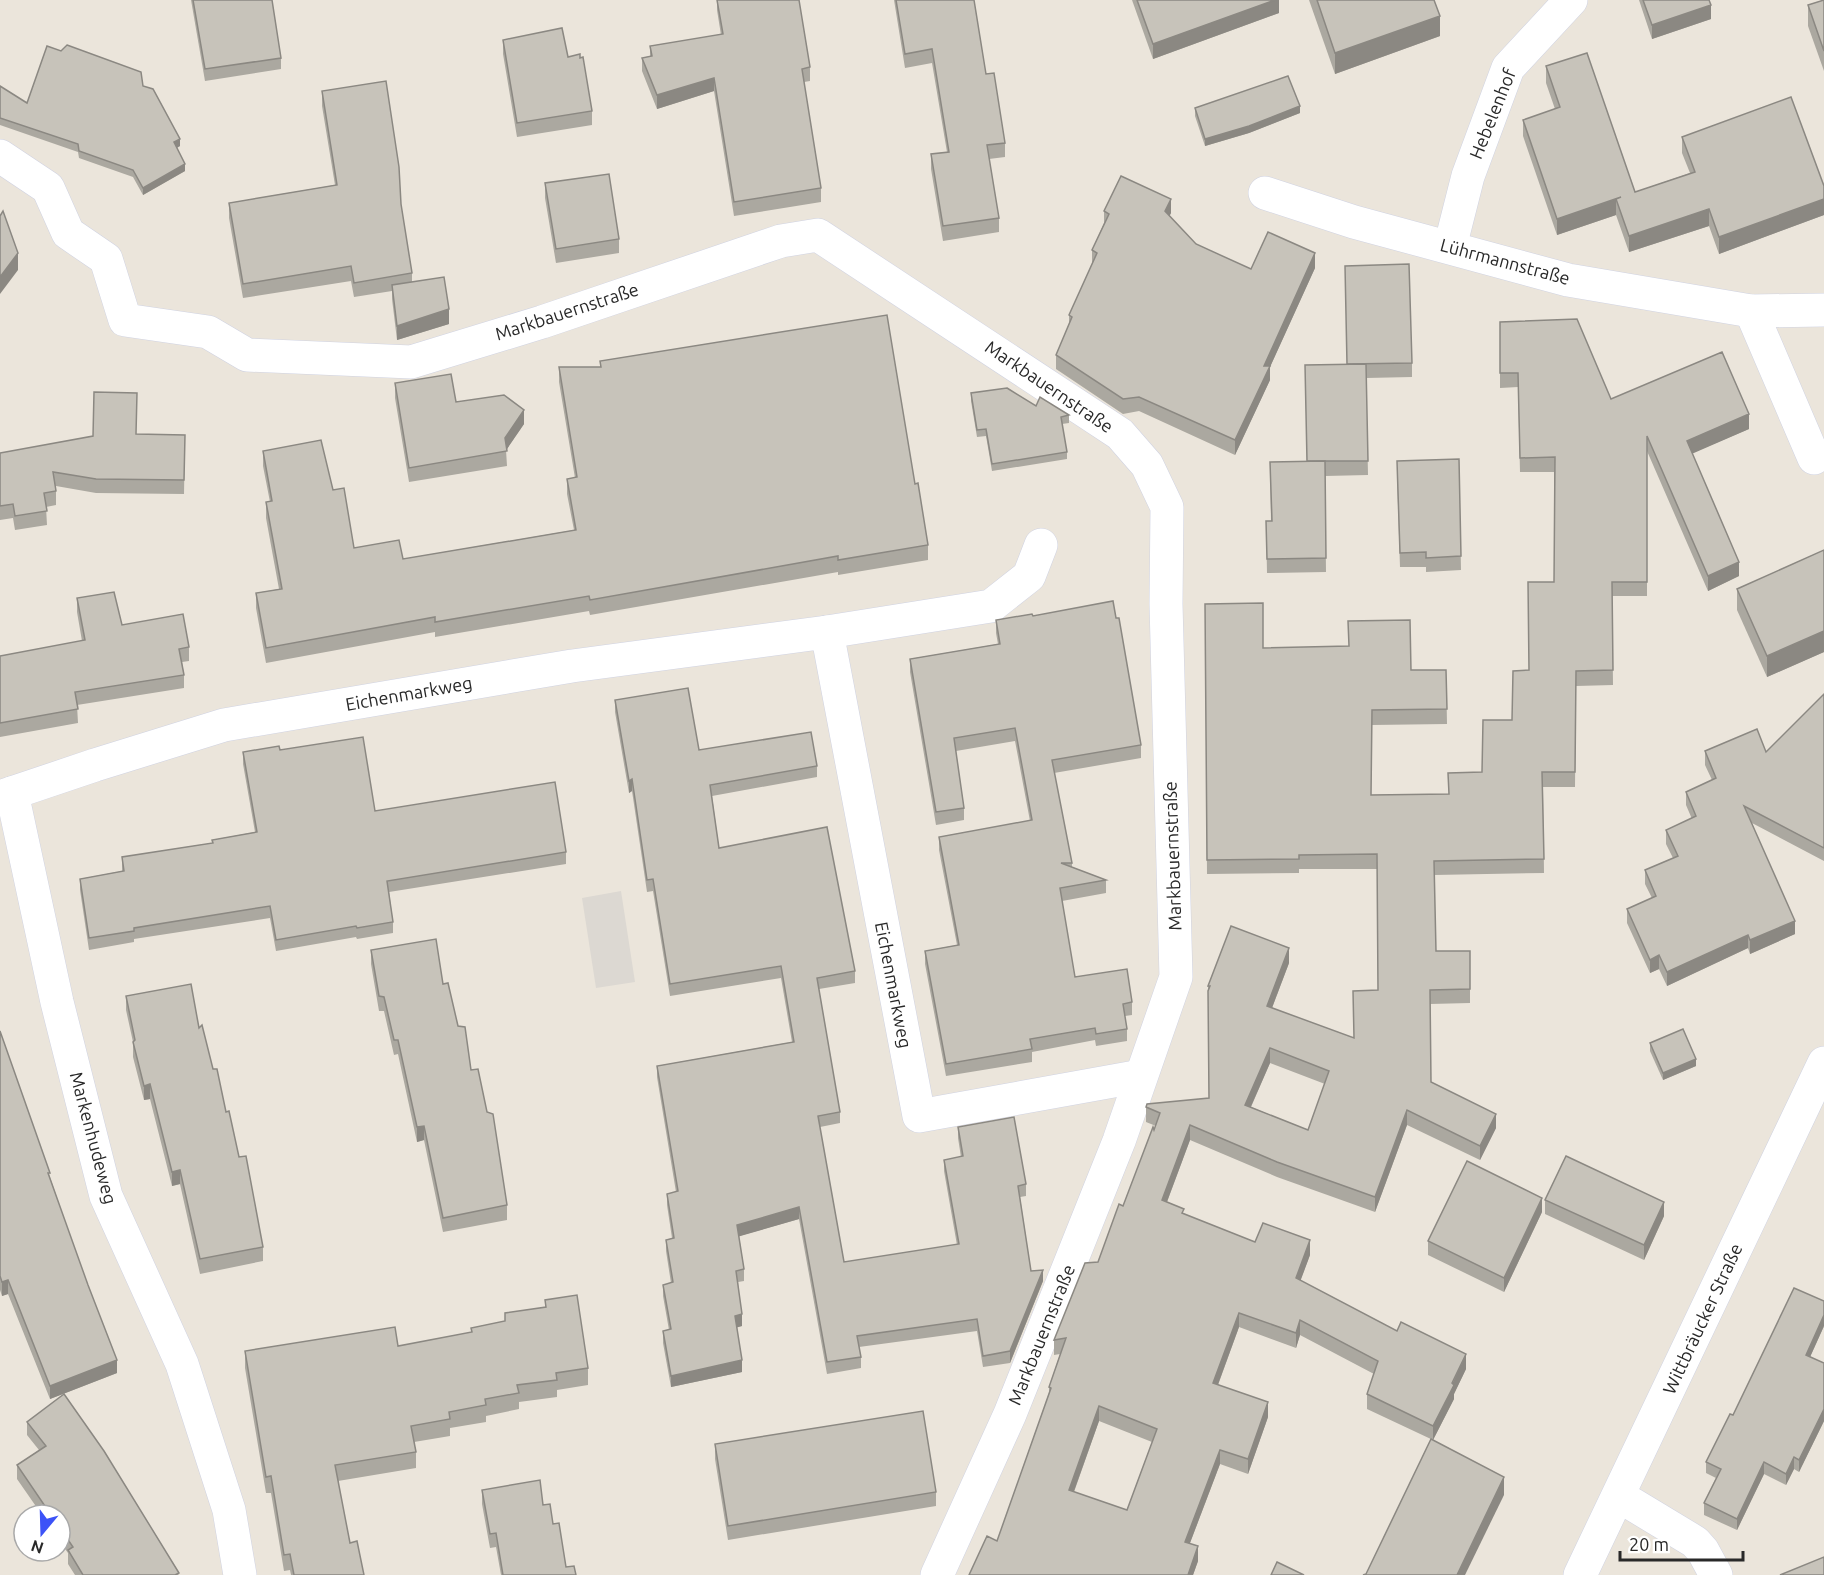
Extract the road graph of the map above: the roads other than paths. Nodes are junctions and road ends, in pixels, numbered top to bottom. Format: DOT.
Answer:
graph roads {
  1 [pos="1571,0"];
  2 [pos="0,156"];
  3 [pos="1265,193"];
  4 [pos="1450,247"];
  5 [pos="1824,310"];
  6 [pos="1751,311"];
  7 [pos="1814,458"];
  8 [pos="1041,545"];
  9 [pos="827,632"];
  10 [pos="6,795"];
  11 [pos="1824,1063"];
  12 [pos="1141,1076"];
  13 [pos="1619,1496"];
  14 [pos="240,1575"];
  15 [pos="937,1575"];
  16 [pos="1580,1575"];
  17 [pos="1716,1575"];
  1 -- 4 [label="street, Hebelenhof"];
  2 -- 12 [label="street, Markbauernstraße"];
  3 -- 4 [label="street, Lührmannstraße"];
  4 -- 6 [label="street, Lührmannstraße"];
  5 -- 6 [label="street, Lührmannstraße"];
  6 -- 7 [label="street"];
  8 -- 9 [label="street, Eichenmarkweg"];
  9 -- 10 [label="street, Eichenmarkweg"];
  9 -- 12 [label="street, Eichenmarkweg"];
  10 -- 14 [label="street, Markenhudeweg"];
  11 -- 13 [label="street, Wittbräucker Straße"];
  12 -- 15 [label="street, Markbauernstraße"];
  13 -- 16 [label="street, Wittbräucker Straße"];
  13 -- 17 [label="street"];
}
